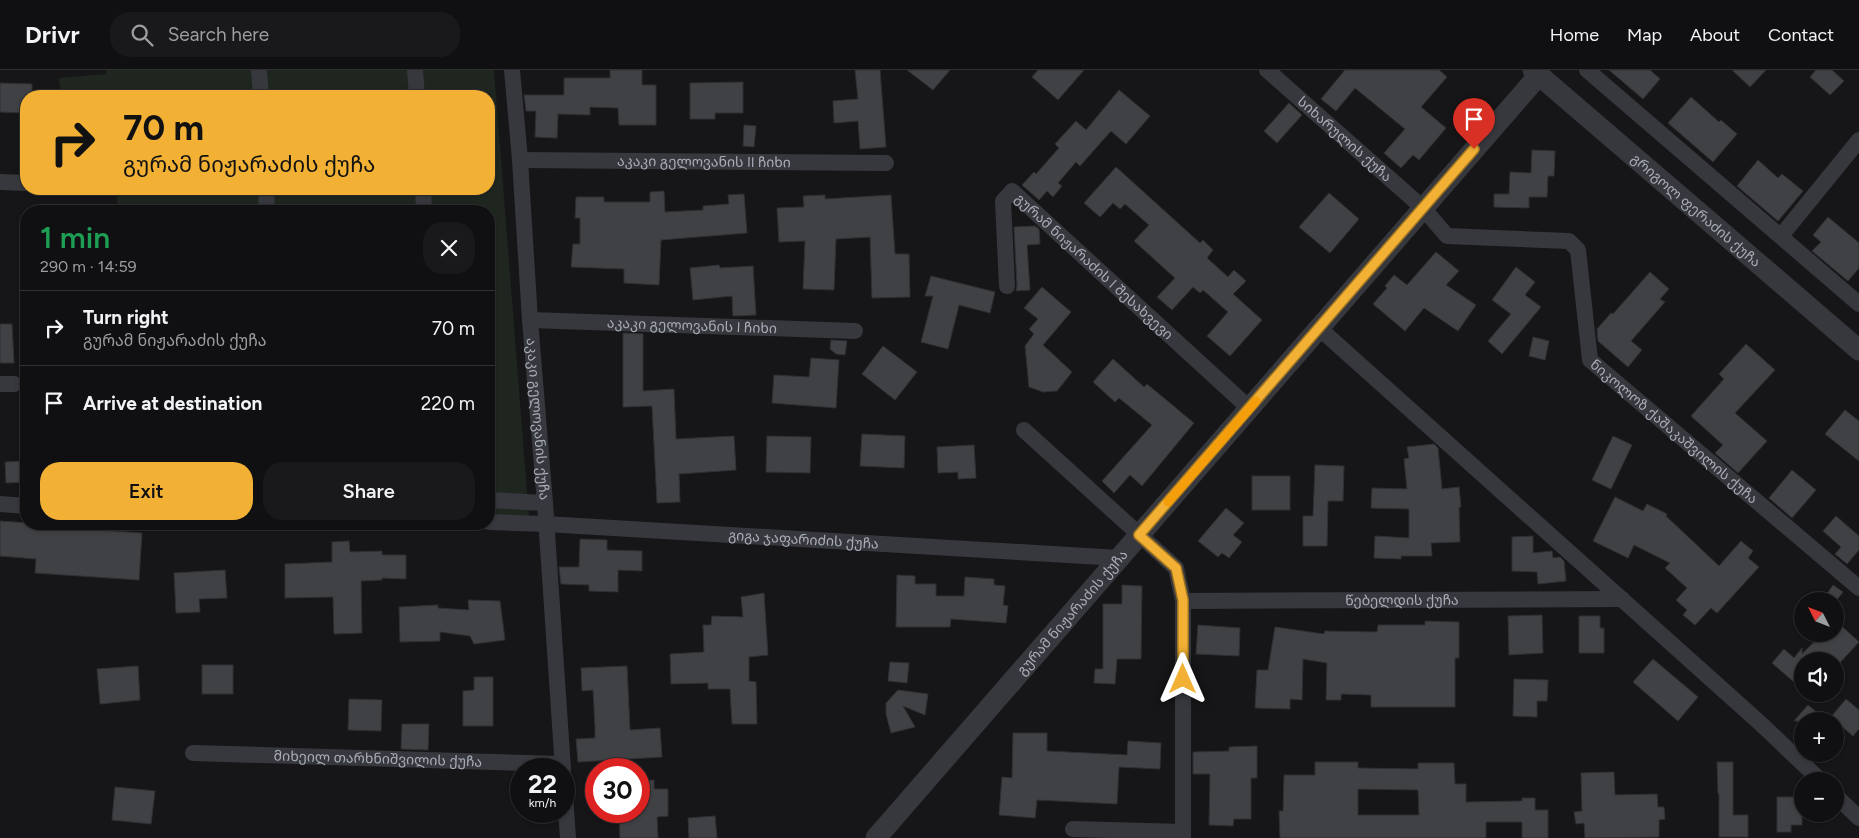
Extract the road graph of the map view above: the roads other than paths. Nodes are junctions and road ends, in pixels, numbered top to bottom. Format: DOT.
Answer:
graph roads {
  1 [pos="259,70"];
  2 [pos="415,70"];
  3 [pos="512,70"];
  4 [pos="1267,70"];
  5 [pos="1587,70"];
  6 [pos="1539,72"];
  7 [pos="261,90"];
  8 [pos="417,90"];
  9 [pos="1859,140"];
  10 [pos="520,160"];
  11 [pos="886,163"];
  12 [pos="0,182"];
  13 [pos="20,183"];
  14 [pos="1423,208"];
  15 [pos="1781,236"];
  16 [pos="1006,286"];
  17 [pos="1859,304"];
  18 [pos="530,320"];
  19 [pos="1319,328"];
  20 [pos="855,331"];
  21 [pos="1859,350"];
  22 [pos="1249,408"];
  23 [pos="1024,430"];
  24 [pos="495,500"];
  25 [pos="546,503"];
  26 [pos="0,504"];
  27 [pos="20,506"];
  28 [pos="495,522"];
  29 [pos="546,524"];
  30 [pos="1139,535"];
  31 [pos="1119,558"];
  32 [pos="1859,588"];
  33 [pos="1622,599"];
  34 [pos="1183,600"];
  35 [pos="193,753"];
  36 [pos="562,758"];
  37 [pos="510,764"];
  38 [pos="1812,772"];
  39 [pos="1844,804"];
  40 [pos="1859,818"];
  41 [pos="567,823"];
  42 [pos="1073,829"];
  43 [pos="1183,835"];
  44 [pos="568,838"];
  45 [pos="876,838"];
  1 -- 7 [label="street"];
  2 -- 8 [label="street"];
  3 -- 10 [label="street, აკაკი გელოვანის ქუჩა"];
  4 -- 14 [label="street, სიხარულის ქუჩა"];
  5 -- 15 [label="street"];
  6 -- 14 [label="street, გურამ ნიჟარაძის ქუჩა"];
  6 -- 21 [label="street, გრიგოლ ფერაძის ქუჩა"];
  9 -- 15 [label="street"];
  10 -- 11 [label="street, აკაკი გელოვანის II ჩიხი"];
  10 -- 18 [label="street, აკაკი გელოვანის ქუჩა"];
  12 -- 13 [label="street"];
  14 -- 19 [label="street, გურამ ნიჟარაძის ქუჩა"];
  14 -- 32 [label="street, ნიკოლოზ ქაშაკაშვილის ქუჩა"];
  15 -- 17 [label="street"];
  16 -- 22 [label="street, გურამ ნიჟარაძის I შესახვევი"];
  18 -- 20 [label="street, აკაკი გელოვანის I ჩიხი"];
  18 -- 25 [label="street, აკაკი გელოვანის ქუჩა"];
  19 -- 22 [label="street, გურამ ნიჟარაძის ქუჩა"];
  19 -- 33 [label="street"];
  22 -- 30 [label="street, გურამ ნიჟარაძის ქუჩა"];
  23 -- 30 [label="street"];
  24 -- 25 [label="street"];
  25 -- 29 [label="street, აკაკი გელოვანის ქუჩა"];
  26 -- 27 [label="street"];
  28 -- 29 [label="street, გიგა ჯაფარიძის ქუჩა"];
  29 -- 31 [label="street, გიგა ჯაფარიძის ქუჩა"];
  29 -- 36 [label="street, აკაკი გელოვანის ქუჩა"];
  30 -- 31 [label="street, გურამ ნიჟარაძის ქუჩა"];
  30 -- 34 [label="street"];
  31 -- 45 [label="street, გურამ ნიჟარაძის ქუჩა"];
  33 -- 34 [label="street, წებელდის ქუჩა"];
  33 -- 38 [label="street"];
  34 -- 43 [label="street"];
  35 -- 37 [label="street, მიხეილ თარხნიშვილის ქუჩა"];
  39 -- 40 [label="street"];
  41 -- 44 [label="street"];
  42 -- 43 [label="street"];
}
